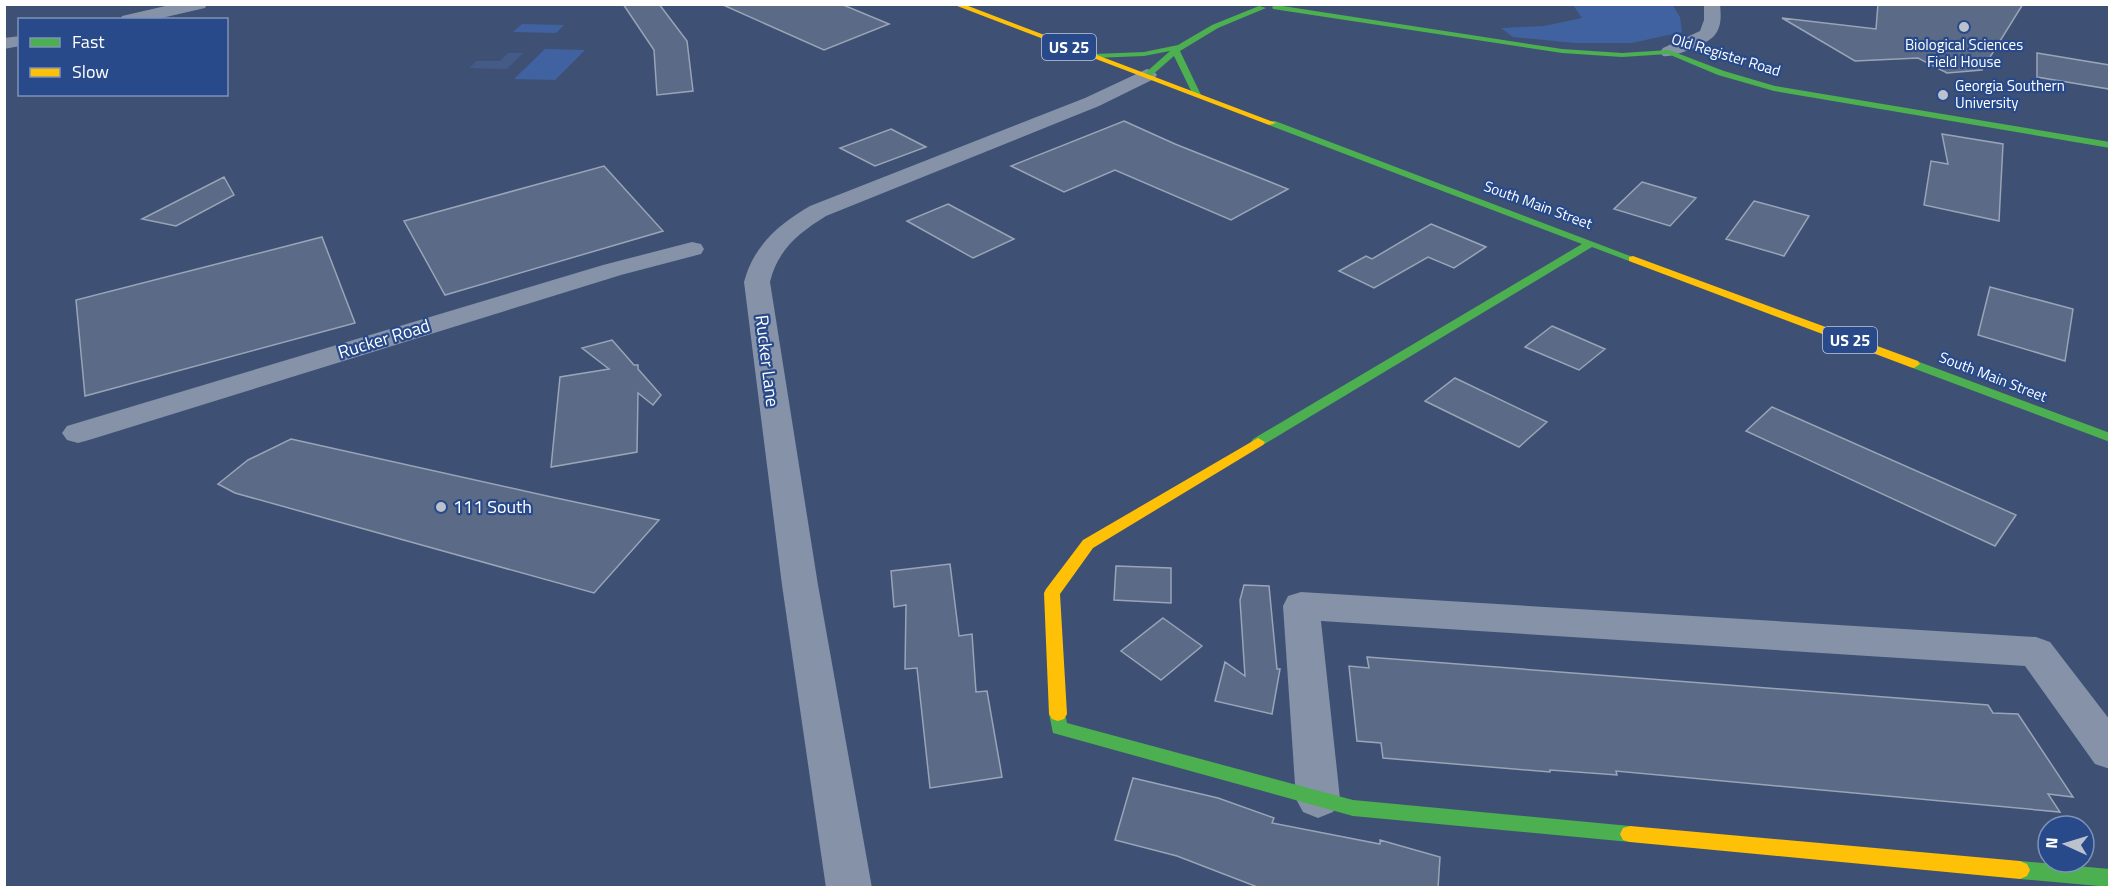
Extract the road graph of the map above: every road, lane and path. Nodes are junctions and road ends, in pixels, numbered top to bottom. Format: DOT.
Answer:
graph roads {
  1 [pos="200,4"];
  2 [pos="955,4"];
  3 [pos="1234,4"];
  4 [pos="1243,4"];
  5 [pos="1311,4"];
  6 [pos="1712,4"];
  7 [pos="1275,6"];
  8 [pos="137,18"];
  9 [pos="1219,23"];
  10 [pos="1403,25"];
  11 [pos="1179,48"];
  12 [pos="1669,52"];
  13 [pos="1094,56"];
  14 [pos="1147,75"];
  15 [pos="1197,95"];
  16 [pos="2109,145"];
  17 [pos="1591,243"];
  18 [pos="692,249"];
  19 [pos="78,433"];
  20 [pos="2109,438"];
  21 [pos="2109,753"];
  22 [pos="1318,798"];
  23 [pos="2109,878"];
  24 [pos="849,888"];
  1 -- 8 [label="street"];
  2 -- 13 [label="street, South Main Street / US 25"];
  3 -- 9 [label="street, Old Register Road"];
  4 -- 7 [label="street, Old Register Road"];
  5 -- 10 [label="street, Old Register Road"];
  6 -- 12 [label="street"];
  7 -- 9 [label="street, Old Register Road"];
  7 -- 10 [label="street, Old Register Road"];
  9 -- 11 [label="street, Old Register Road"];
  10 -- 12 [label="street, Old Register Road"];
  11 -- 13 [label="street, Old Register Road"];
  11 -- 14 [label="street, Old Register Road"];
  11 -- 15 [label="street"];
  12 -- 16 [label="street, Old Register Road"];
  13 -- 14 [label="street, South Main Street / US 25"];
  14 -- 15 [label="street, South Main Street / US 25"];
  14 -- 24 [label="street, Rucker Lane"];
  15 -- 17 [label="street, South Main Street / US 25"];
  17 -- 20 [label="street, South Main Street / US 25"];
  17 -- 22 [label="street"];
  18 -- 19 [label="street, Rucker Road"];
  21 -- 22 [label="street"];
  22 -- 23 [label="street"];
}
